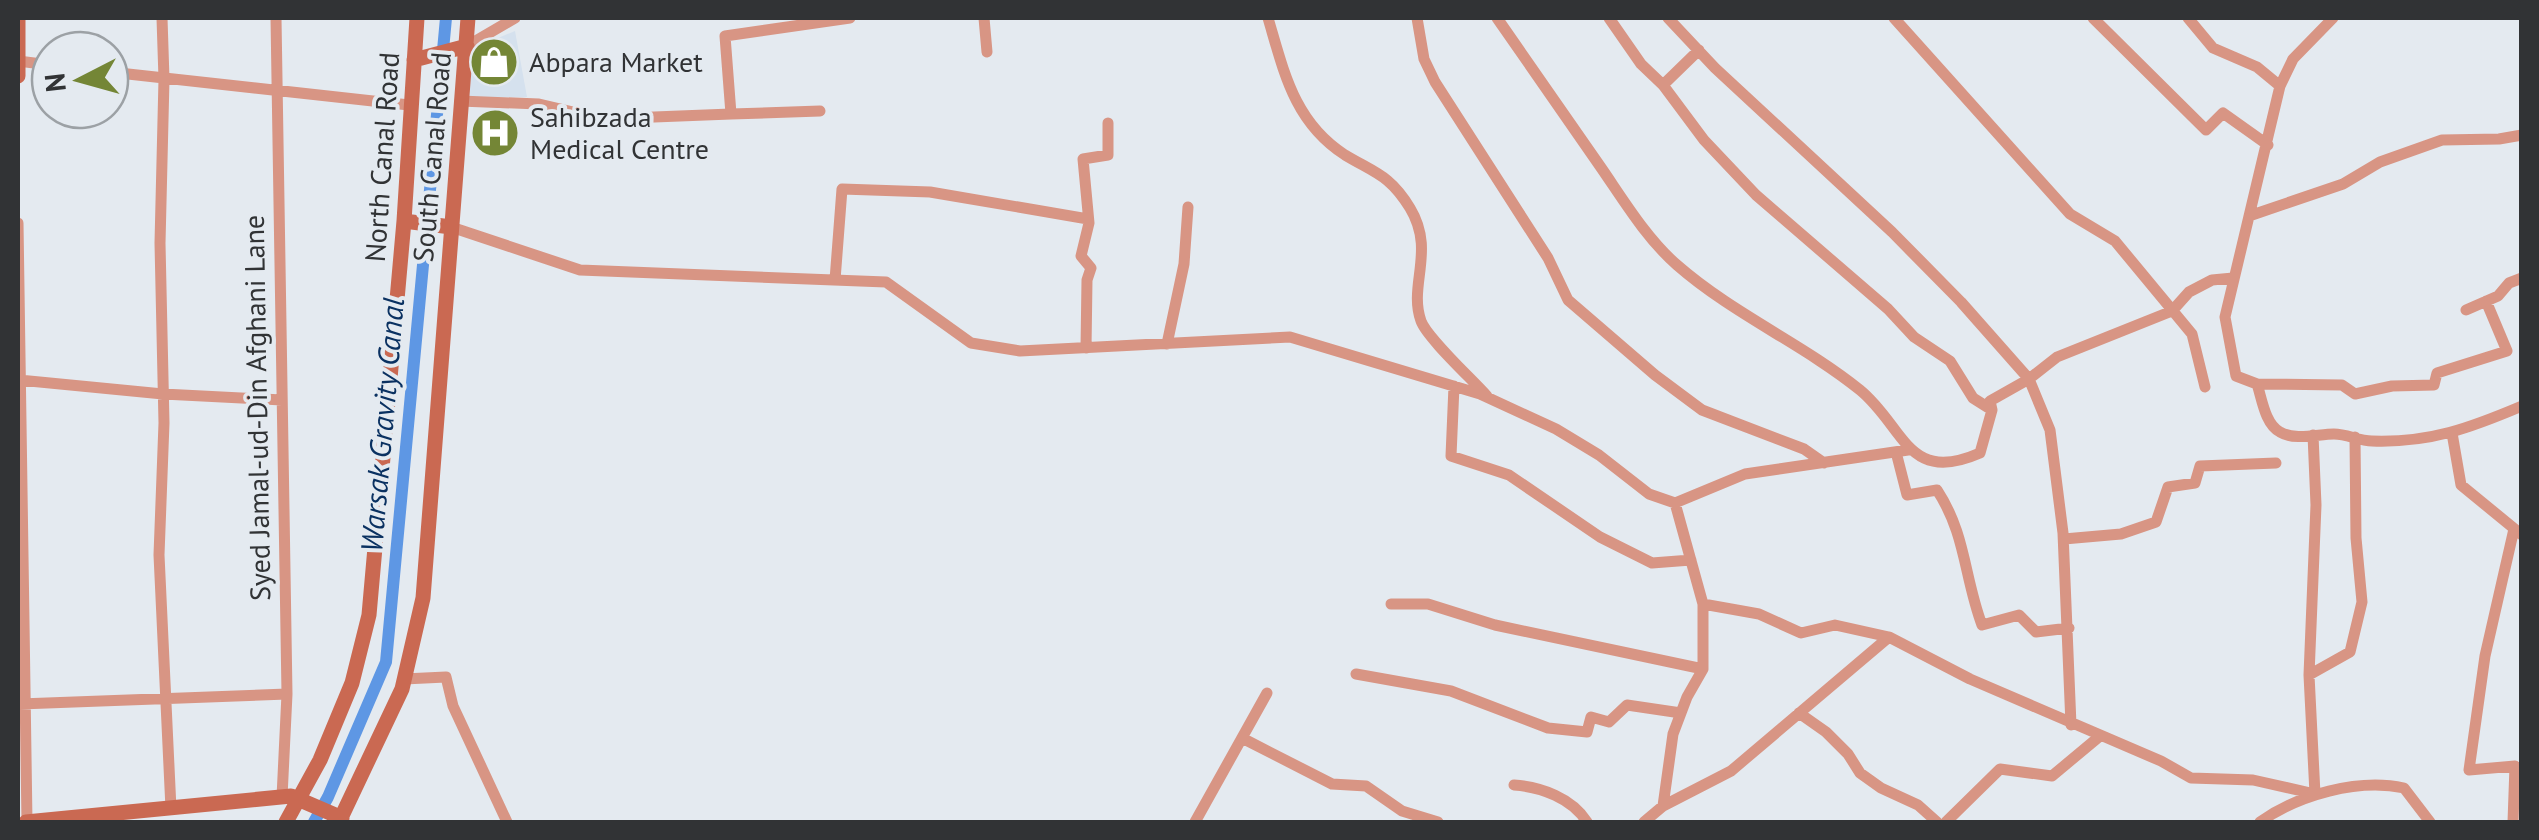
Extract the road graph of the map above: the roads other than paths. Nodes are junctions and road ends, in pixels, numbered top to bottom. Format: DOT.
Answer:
graph roads {
  1 [pos="18,18"];
  2 [pos="162,18"];
  3 [pos="276,18"];
  4 [pos="418,18"];
  5 [pos="468,18"];
  6 [pos="515,18"];
  7 [pos="850,18"];
  8 [pos="984,18"];
  9 [pos="1268,18"];
  10 [pos="1417,18"];
  11 [pos="1498,18"];
  12 [pos="1609,18"];
  13 [pos="1668,18"];
  14 [pos="2093,18"];
  15 [pos="2188,18"];
  16 [pos="2333,18"];
  17 [pos="1902,21"];
  18 [pos="461,49"];
  19 [pos="1699,50"];
  20 [pos="987,52"];
  21 [pos="414,60"];
  22 [pos="18,61"];
  23 [pos="130,74"];
  24 [pos="18,76"];
  25 [pos="164,78"];
  26 [pos="1663,85"];
  27 [pos="2280,86"];
  28 [pos="277,92"];
  29 [pos="460,101"];
  30 [pos="410,105"];
  31 [pos="820,111"];
  32 [pos="730,114"];
  33 [pos="1108,123"];
  34 [pos="2522,135"];
  35 [pos="2268,145"];
  36 [pos="1188,207"];
  37 [pos="2252,215"];
  38 [pos="1088,220"];
  39 [pos="404,221"];
  40 [pos="18,223"];
  41 [pos="449,226"];
  42 [pos="2233,278"];
  43 [pos="2522,278"];
  44 [pos="835,280"];
  45 [pos="2486,301"];
  46 [pos="2466,310"];
  47 [pos="2172,312"];
  48 [pos="1167,344"];
  49 [pos="1086,348"];
  50 [pos="2029,379"];
  51 [pos="19,380"];
  52 [pos="2257,384"];
  53 [pos="1454,386"];
  54 [pos="2205,387"];
  55 [pos="163,394"];
  56 [pos="1490,398"];
  57 [pos="282,400"];
  58 [pos="2522,406"];
  59 [pos="1992,410"];
  60 [pos="2452,433"];
  61 [pos="2314,436"];
  62 [pos="2355,438"];
  63 [pos="1902,451"];
  64 [pos="1824,463"];
  65 [pos="2276,464"];
  66 [pos="1675,503"];
  67 [pos="2518,532"];
  68 [pos="2064,540"];
  69 [pos="1691,560"];
  70 [pos="20,582"];
  71 [pos="1391,604"];
  72 [pos="1703,604"];
  73 [pos="2069,628"];
  74 [pos="1889,637"];
  75 [pos="1703,668"];
  76 [pos="1356,674"];
  77 [pos="2309,675"];
  78 [pos="404,679"];
  79 [pos="1267,692"];
  80 [pos="286,694"];
  81 [pos="166,700"];
  82 [pos="22,704"];
  83 [pos="1680,713"];
  84 [pos="1799,713"];
  85 [pos="2071,724"];
  86 [pos="2100,736"];
  87 [pos="1242,738"];
  88 [pos="2518,766"];
  89 [pos="1514,785"];
  90 [pos="2314,794"];
  91 [pos="297,799"];
  92 [pos="1664,806"];
  93 [pos="171,809"];
  94 [pos="340,819"];
  95 [pos="26,822"];
  96 [pos="286,822"];
  97 [pos="506,822"];
  98 [pos="1196,822"];
  99 [pos="1438,822"];
  100 [pos="1587,822"];
  101 [pos="1644,822"];
  102 [pos="1937,822"];
  103 [pos="1946,822"];
  104 [pos="2260,822"];
  105 [pos="2430,822"];
  106 [pos="2513,822"];
  1 -- 22 [label="main road"];
  2 -- 25 [label="street"];
  3 -- 28 [label="street, Syed Jamal-ud-Din Afghani Lane"];
  4 -- 21 [label="main road, North Canal Road"];
  5 -- 18 [label="main road, South Canal Road"];
  6 -- 18 [label="street"];
  7 -- 32 [label="street"];
  8 -- 20 [label="street"];
  9 -- 56 [label="street"];
  10 -- 64 [label="street"];
  11 -- 63 [label="street"];
  12 -- 26 [label="street"];
  13 -- 19 [label="street"];
  14 -- 35 [label="street"];
  15 -- 27 [label="street"];
  16 -- 27 [label="street"];
  17 -- 47 [label="street"];
  18 -- 21 [label="main road"];
  18 -- 29 [label="main road, South Canal Road"];
  19 -- 26 [label="street"];
  19 -- 50 [label="street"];
  21 -- 30 [label="main road, North Canal Road"];
  22 -- 24 [label="main road"];
  23 -- 25 [label="street"];
  25 -- 28 [label="street"];
  25 -- 55 [label="street"];
  26 -- 59 [label="street"];
  27 -- 35 [label="street"];
  28 -- 30 [label="street"];
  28 -- 57 [label="street, Syed Jamal-ud-Din Afghani Lane"];
  29 -- 32 [label="street"];
  29 -- 41 [label="main road, South Canal Road"];
  30 -- 39 [label="main road, North Canal Road"];
  31 -- 32 [label="street"];
  33 -- 38 [label="street"];
  34 -- 37 [label="street"];
  35 -- 37 [label="street"];
  36 -- 48 [label="street"];
  37 -- 42 [label="street"];
  38 -- 44 [label="street"];
  38 -- 49 [label="street"];
  39 -- 41 [label="main road"];
  39 -- 91 [label="main road, North Canal Road"];
  40 -- 51 [label="street"];
  41 -- 44 [label="street"];
  41 -- 78 [label="main road, South Canal Road"];
  42 -- 47 [label="street"];
  42 -- 52 [label="street"];
  43 -- 45 [label="street"];
  44 -- 49 [label="street"];
  45 -- 46 [label="street"];
  45 -- 52 [label="street"];
  47 -- 50 [label="street"];
  47 -- 54 [label="street"];
  48 -- 49 [label="street"];
  48 -- 53 [label="street"];
  50 -- 59 [label="street"];
  50 -- 68 [label="street"];
  51 -- 55 [label="street"];
  51 -- 70 [label="street"];
  52 -- 61 [label="street"];
  53 -- 56 [label="street"];
  53 -- 69 [label="street"];
  55 -- 57 [label="street"];
  55 -- 81 [label="street"];
  56 -- 66 [label="street"];
  57 -- 80 [label="street, Syed Jamal-ud-Din Afghani Lane"];
  58 -- 60 [label="street"];
  59 -- 63 [label="street"];
  60 -- 62 [label="street"];
  60 -- 67 [label="street"];
  61 -- 62 [label="street"];
  61 -- 77 [label="street"];
  62 -- 77 [label="street"];
  63 -- 64 [label="street"];
  63 -- 73 [label="street"];
  64 -- 66 [label="street"];
  65 -- 68 [label="street"];
  66 -- 69 [label="street"];
  67 -- 88 [label="street"];
  68 -- 73 [label="street"];
  69 -- 72 [label="street"];
  70 -- 82 [label="street"];
  71 -- 75 [label="street"];
  72 -- 74 [label="street"];
  72 -- 75 [label="street"];
  73 -- 85 [label="street"];
  74 -- 84 [label="street"];
  74 -- 85 [label="street"];
  75 -- 83 [label="street"];
  76 -- 83 [label="street"];
  77 -- 90 [label="street"];
  78 -- 94 [label="main road, South Canal Road"];
  78 -- 97 [label="street"];
  79 -- 87 [label="street"];
  80 -- 81 [label="street"];
  80 -- 91 [label="street, Syed Jamal-ud-Din Afghani Lane"];
  81 -- 82 [label="street"];
  81 -- 93 [label="street"];
  82 -- 95 [label="street"];
  83 -- 92 [label="street"];
  84 -- 92 [label="street"];
  84 -- 102 [label="street"];
  85 -- 86 [label="street"];
  86 -- 90 [label="street"];
  86 -- 103 [label="street"];
  87 -- 98 [label="street"];
  87 -- 99 [label="street"];
  88 -- 106 [label="street"];
  89 -- 100 [label="street"];
  90 -- 104 [label="street"];
  90 -- 105 [label="street"];
  91 -- 93 [label="main road"];
  91 -- 94 [label="main road"];
  91 -- 96 [label="main road, North Canal Road"];
  92 -- 101 [label="street"];
  93 -- 95 [label="main road"];
}
